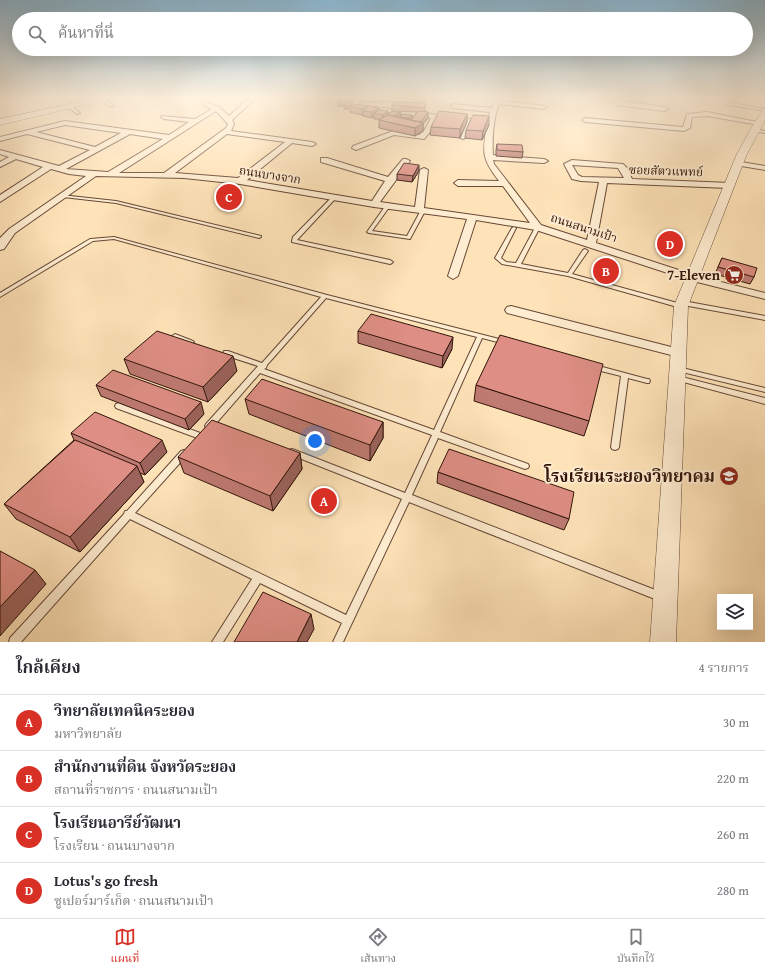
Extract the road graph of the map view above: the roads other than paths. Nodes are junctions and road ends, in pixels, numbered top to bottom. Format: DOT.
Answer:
graph roads {
  1 [pos="44,128"];
  2 [pos="100,128"];
  3 [pos="184,128"];
  4 [pos="229,128"];
  5 [pos="429,128"];
  6 [pos="467,128"];
  7 [pos="491,128"];
  8 [pos="670,128"];
  9 [pos="687,128"];
  10 [pos="758,128"];
  11 [pos="27,132"];
  12 [pos="128,132"];
  13 [pos="226,132"];
  14 [pos="168,137"];
  15 [pos="463,137"];
  16 [pos="0,139"];
  17 [pos="291,141"];
  18 [pos="312,144"];
  19 [pos="356,148"];
  20 [pos="96,149"];
  21 [pos="0,152"];
  22 [pos="16,156"];
  23 [pos="488,157"];
  24 [pos="324,160"];
  25 [pos="406,161"];
  26 [pos="544,161"];
  27 [pos="738,164"];
  28 [pos="0,165"];
  29 [pos="49,167"];
  30 [pos="765,168"];
  31 [pos="58,170"];
  32 [pos="424,170"];
  33 [pos="94,174"];
  34 [pos="110,175"];
  35 [pos="166,176"];
  36 [pos="390,180"];
  37 [pos="240,181"];
  38 [pos="603,181"];
  39 [pos="629,181"];
  40 [pos="458,183"];
  41 [pos="504,184"];
  42 [pos="728,185"];
  43 [pos="63,196"];
  44 [pos="334,198"];
  45 [pos="0,199"];
  46 [pos="374,204"];
  47 [pos="388,206"];
  48 [pos="421,211"];
  49 [pos="472,217"];
  50 [pos="538,227"];
  51 [pos="514,228"];
  52 [pos="2,237"];
  53 [pos="259,238"];
  54 [pos="0,247"];
  55 [pos="588,247"];
  56 [pos="390,262"];
  57 [pos="518,265"];
  58 [pos="569,275"];
  59 [pos="453,276"];
  60 [pos="693,278"];
  61 [pos="0,295"];
  62 [pos="325,296"];
  63 [pos="765,296"];
  64 [pos="682,304"];
  65 [pos="511,310"];
  66 [pos="765,318"];
  67 [pos="175,336"];
  68 [pos="480,336"];
  69 [pos="197,344"];
  70 [pos="510,344"];
  71 [pos="219,351"];
  72 [pos="587,365"];
  73 [pos="678,367"];
  74 [pos="262,368"];
  75 [pos="625,375"];
  76 [pos="647,381"];
  77 [pos="765,390"];
  78 [pos="765,401"];
  79 [pos="119,406"];
  80 [pos="436,434"];
  81 [pos="195,442"];
  82 [pos="615,447"];
  83 [pos="285,450"];
  84 [pos="525,466"];
  85 [pos="408,496"];
  86 [pos="128,514"];
  87 [pos="258,578"];
  88 [pos="665,598"];
  89 [pos="348,622"];
  90 [pos="14,642"];
  91 [pos="217,642"];
  92 [pos="338,642"];
  93 [pos="663,642"];
  1 -- 11 [label="street"];
  2 -- 12 [label="street"];
  3 -- 14 [label="street"];
  4 -- 13 [label="street"];
  5 -- 19 [label="street"];
  6 -- 15 [label="street"];
  7 -- 23 [label="street"];
  8 -- 9 [label="street"];
  10 -- 27 [label="street"];
  11 -- 16 [label="street"];
  11 -- 20 [label="street"];
  12 -- 14 [label="street"];
  12 -- 20 [label="street"];
  13 -- 17 [label="street"];
  13 -- 35 [label="street"];
  14 -- 34 [label="street"];
  17 -- 18 [label="street"];
  17 -- 37 [label="street"];
  20 -- 31 [label="street"];
  21 -- 22 [label="street, ถนนบางจาก"];
  22 -- 28 [label="street"];
  22 -- 29 [label="street, ถนนบางจาก"];
  23 -- 26 [label="street"];
  23 -- 41 [label="street, ถนนสนามเป้า"];
  24 -- 36 [label="street"];
  25 -- 36 [label="street"];
  27 -- 30 [label="street"];
  27 -- 42 [label="street"];
  29 -- 31 [label="street, ถนนบางจาก"];
  29 -- 45 [label="street"];
  31 -- 33 [label="street, ถนนบางจาก"];
  32 -- 48 [label="street"];
  33 -- 34 [label="street, ถนนบางจาก"];
  33 -- 43 [label="street"];
  34 -- 35 [label="street, ถนนบางจาก"];
  35 -- 37 [label="street, ถนนบางจาก"];
  36 -- 46 [label="street"];
  37 -- 44 [label="street, ถนนบางจาก"];
  38 -- 39 [label="street, ซอยสัตวแพทย์"];
  38 -- 39 [label="street, ซอยสัตวแพทย์"];
  38 -- 55 [label="street"];
  39 -- 42 [label="street, ซอยสัตวแพทย์"];
  40 -- 41 [label="street"];
  41 -- 50 [label="street, ถนนสนามเป้า"];
  42 -- 60 [label="street"];
  43 -- 52 [label="street"];
  43 -- 53 [label="lane"];
  44 -- 46 [label="street, ถนนบางจาก"];
  44 -- 56 [label="lane"];
  46 -- 47 [label="street, ถนนบางจาก"];
  47 -- 48 [label="street, ถนนบางจาก"];
  47 -- 48 [label="lane"];
  48 -- 49 [label="street, ถนนบางจาก"];
  49 -- 50 [label="street, ถนนบางจาก"];
  49 -- 59 [label="street"];
  50 -- 55 [label="street, ถนนสนามเป้า"];
  50 -- 57 [label="lane"];
  51 -- 57 [label="lane"];
  52 -- 54 [label="street"];
  55 -- 58 [label="lane"];
  55 -- 60 [label="street, ถนนสนามเป้า"];
  57 -- 58 [label="lane"];
  58 -- 64 [label="lane"];
  60 -- 63 [label="street, ถนนสนามเป้า"];
  60 -- 64 [label="street"];
  61 -- 62 [label="lane"];
  62 -- 68 [label="lane"];
  62 -- 74 [label="lane"];
  64 -- 66 [label="lane"];
  64 -- 73 [label="street"];
  65 -- 73 [label="street"];
  67 -- 69 [label="lane"];
  68 -- 70 [label="lane"];
  68 -- 80 [label="lane"];
  71 -- 74 [label="lane"];
  72 -- 75 [label="lane"];
  73 -- 77 [label="lane"];
  73 -- 78 [label="lane"];
  73 -- 88 [label="street"];
  74 -- 80 [label="lane"];
  74 -- 81 [label="lane"];
  75 -- 76 [label="lane"];
  75 -- 82 [label="lane"];
  79 -- 81 [label="lane"];
  80 -- 84 [label="lane"];
  80 -- 85 [label="lane"];
  81 -- 86 [label="lane"];
  83 -- 85 [label="lane"];
  85 -- 88 [label="lane"];
  85 -- 89 [label="lane"];
  86 -- 87 [label="lane"];
  86 -- 90 [label="lane"];
  87 -- 89 [label="lane"];
  87 -- 91 [label="lane"];
  88 -- 93 [label="street"];
  89 -- 92 [label="lane"];
}
